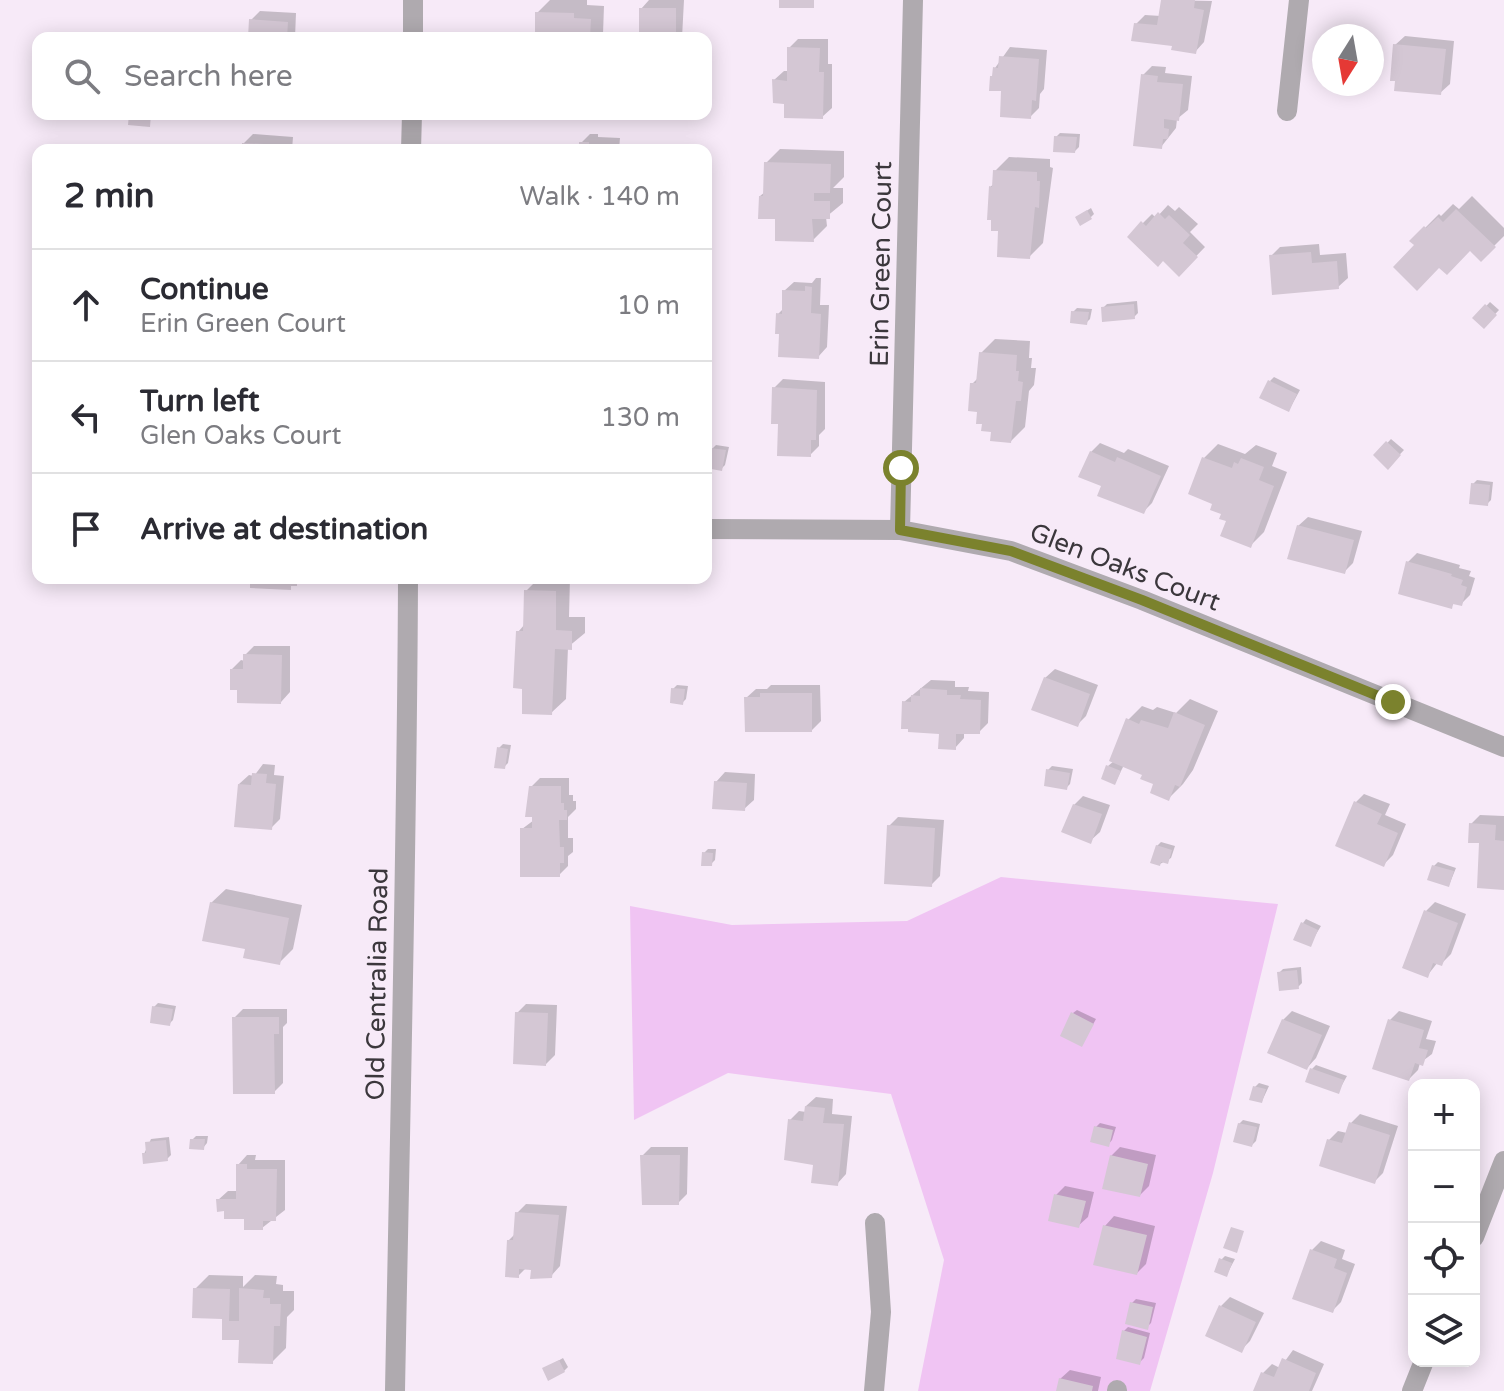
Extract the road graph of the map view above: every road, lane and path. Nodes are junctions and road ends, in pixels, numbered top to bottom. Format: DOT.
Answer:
graph roads {
  1 [pos="413,0"];
  2 [pos="913,0"];
  3 [pos="1299,0"];
  4 [pos="413,32"];
  5 [pos="1287,111"];
  6 [pos="412,120"];
  7 [pos="411,144"];
  8 [pos="712,529"];
  9 [pos="900,530"];
  10 [pos="408,584"];
  11 [pos="1504,747"];
  12 [pos="1504,1161"];
  13 [pos="875,1223"];
  14 [pos="1480,1223"];
  15 [pos="1422,1367"];
  16 [pos="395,1391"];
  17 [pos="874,1391"];
  18 [pos="1412,1391"];
  1 -- 4 [label="street"];
  2 -- 9 [label="street, Erin Green Court"];
  3 -- 5 [label="street"];
  6 -- 7 [label="street"];
  8 -- 9 [label="street, Glen Oaks Court"];
  9 -- 11 [label="street, Glen Oaks Court"];
  10 -- 16 [label="street, Old Centralia Road"];
  12 -- 14 [label="street"];
  13 -- 17 [label="street"];
  15 -- 18 [label="street"];
}
